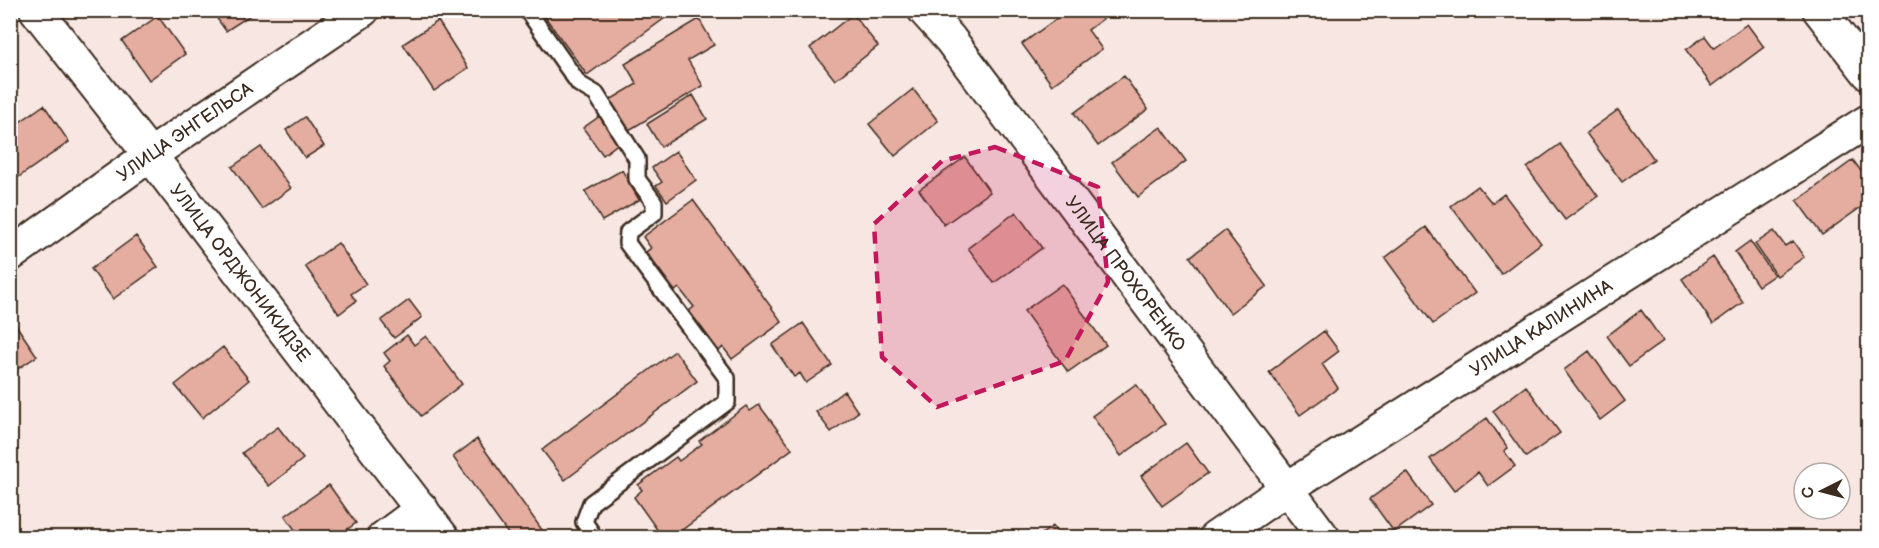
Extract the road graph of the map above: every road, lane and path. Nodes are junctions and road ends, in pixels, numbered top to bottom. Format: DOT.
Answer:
graph roads {
  1 [pos="36,10"];
  2 [pos="363,10"];
  3 [pos="527,10"];
  4 [pos="924,10"];
  5 [pos="1819,10"];
  6 [pos="1869,73"];
  7 [pos="1869,121"];
  8 [pos="150,154"];
  9 [pos="10,255"];
  10 [pos="1286,489"];
  11 [pos="422,509"];
  12 [pos="383,537"];
  13 [pos="443,537"];
  14 [pos="595,537"];
  15 [pos="1215,537"];
  16 [pos="1324,537"];
  1 -- 8 [label="street, УЛИЦА ОРДЖОНИКИДЗЕ"];
  2 -- 8 [label="street, УЛИЦА ЭНГЕЛЬСА"];
  3 -- 14 [label="lane"];
  4 -- 10 [label="street, УЛИЦА ПРОХОРЕНКО"];
  5 -- 6 [label="street"];
  7 -- 10 [label="street, УЛИЦА КАЛИНИНА"];
  8 -- 9 [label="street, УЛИЦА ЭНГЕЛЬСА"];
  8 -- 11 [label="street, УЛИЦА ОРДЖОНИКИДЗЕ"];
  10 -- 15 [label="street, УЛИЦА КАЛИНИНА"];
  10 -- 16 [label="street, УЛИЦА ПРОХОРЕНКО"];
  11 -- 12 [label="street"];
  11 -- 13 [label="street, УЛИЦА ОРДЖОНИКИДЗЕ"];
}
